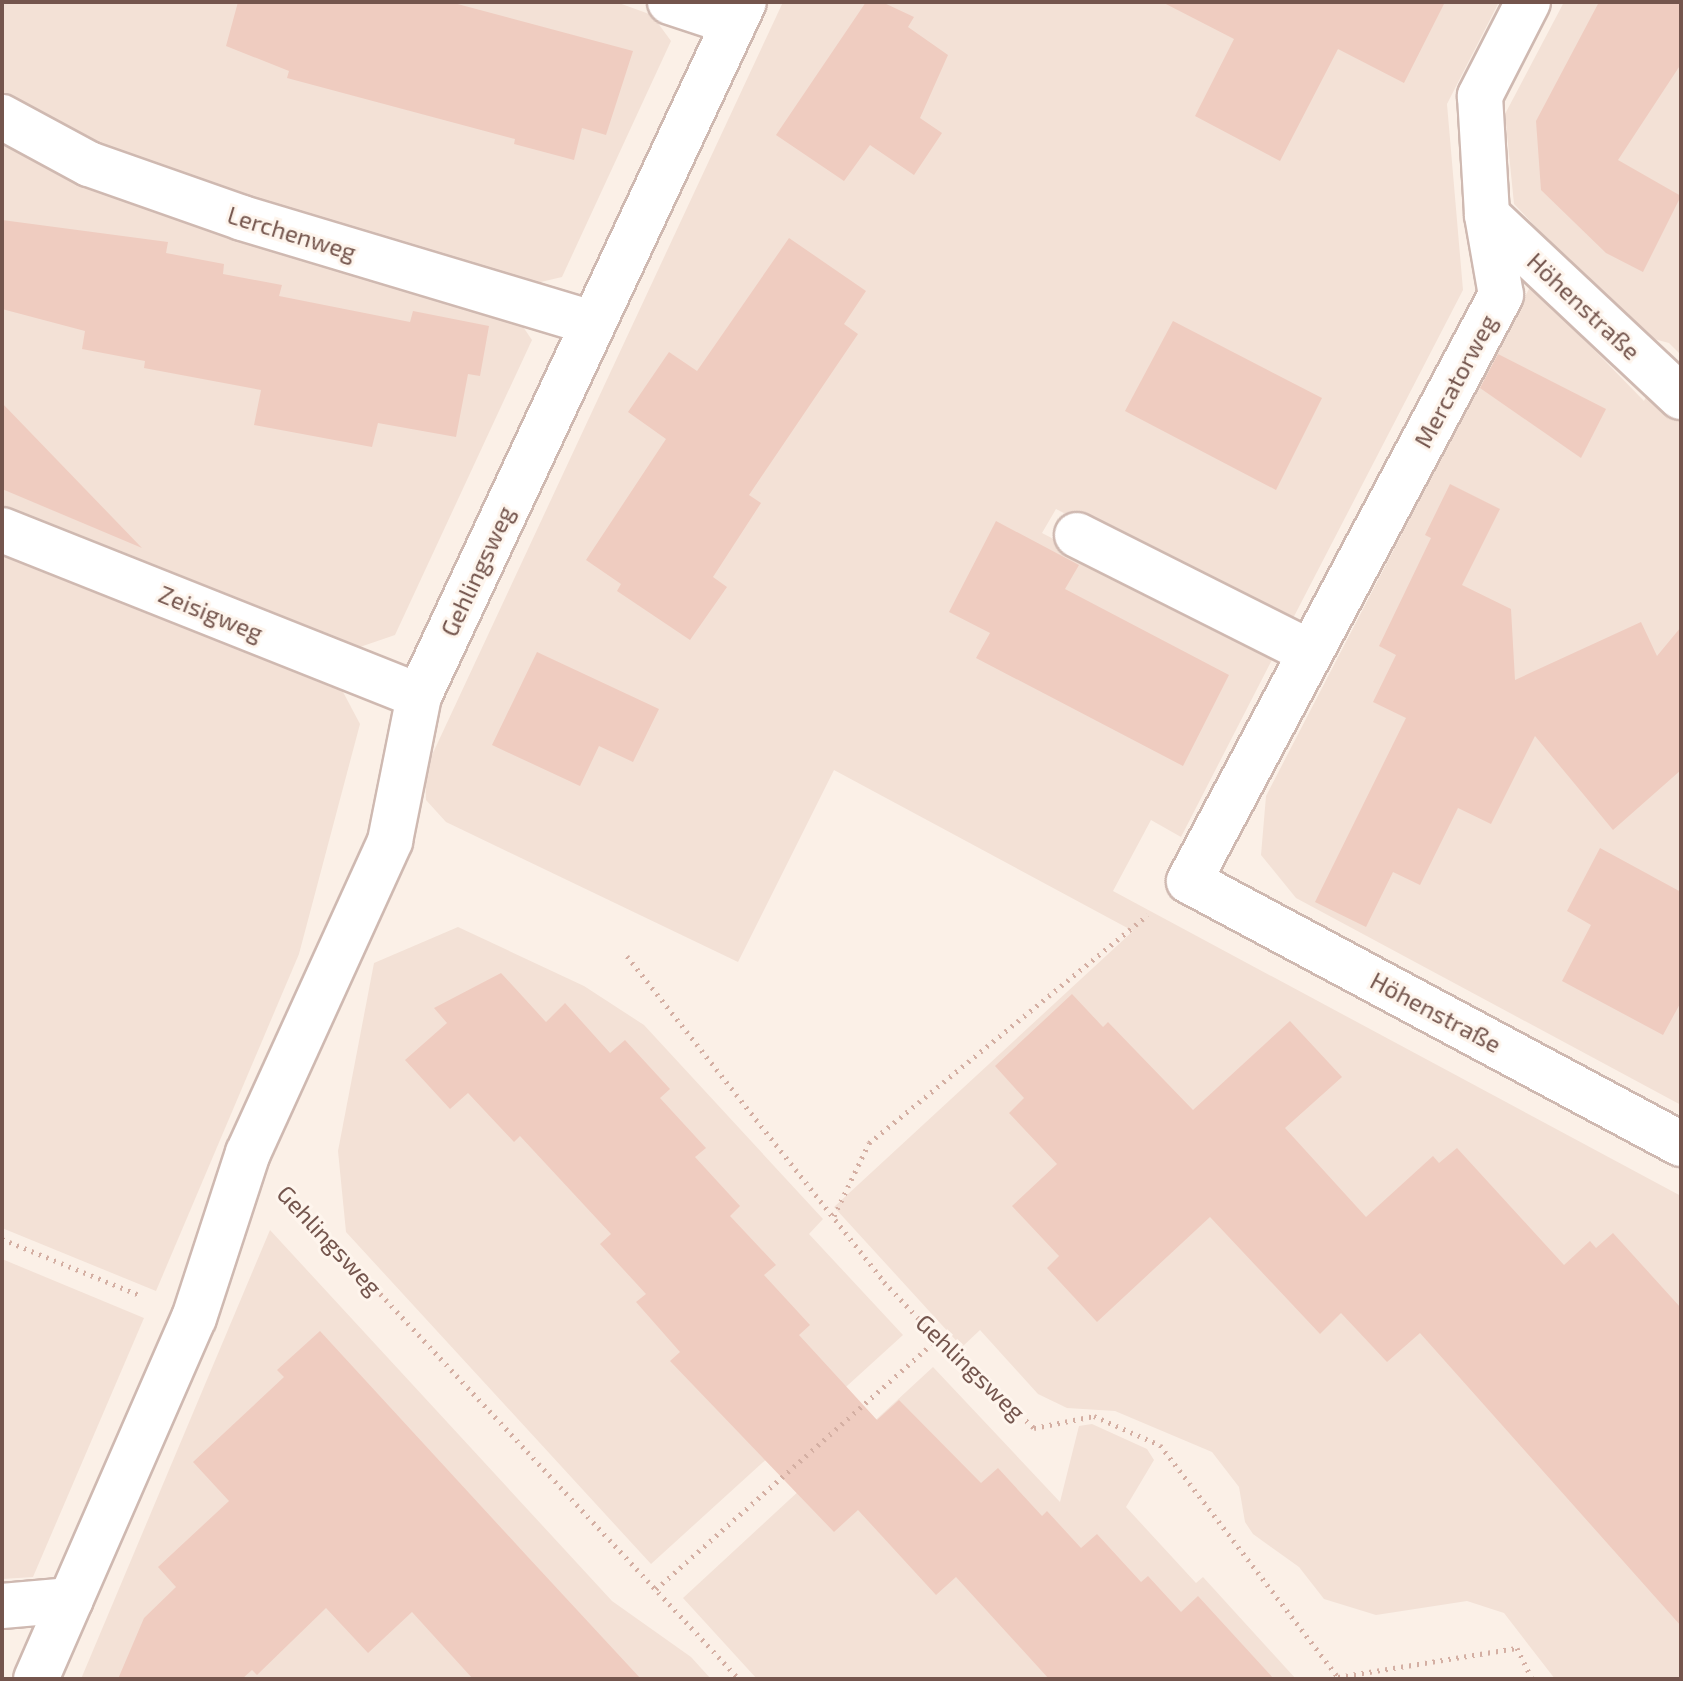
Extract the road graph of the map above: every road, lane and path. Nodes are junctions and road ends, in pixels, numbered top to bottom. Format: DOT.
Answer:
graph roads {
  1 [pos="670,2"];
  2 [pos="1528,2"];
  3 [pos="739,13"];
  4 [pos="2,117"];
  5 [pos="1487,215"];
  6 [pos="593,323"];
  7 [pos="1681,397"];
  8 [pos="2,530"];
  9 [pos="1077,535"];
  10 [pos="1310,652"];
  11 [pos="419,696"];
  12 [pos="1189,881"];
  13 [pos="627,956"];
  14 [pos="1681,1144"];
  15 [pos="248,1153"];
  16 [pos="834,1216"];
  17 [pos="2,1239"];
  18 [pos="194,1318"];
  19 [pos="938,1339"];
  20 [pos="656,1589"];
  21 [pos="71,1600"];
  22 [pos="2,1606"];
  23 [pos="36,1679"];
  24 [pos="739,1679"];
  25 [pos="1532,1679"];
  1 -- 3 [label="street"];
  2 -- 5 [label="street, Mercatorweg"];
  3 -- 6 [label="street, Gehlingsweg"];
  4 -- 6 [label="street, Lerchenweg"];
  5 -- 7 [label="street, Höhenstraße"];
  5 -- 10 [label="street, Mercatorweg"];
  6 -- 11 [label="street, Gehlingsweg"];
  8 -- 11 [label="street, Zeisigweg"];
  9 -- 10 [label="street"];
  10 -- 12 [label="street, Mercatorweg"];
  11 -- 15 [label="street, Gehlingsweg"];
  12 -- 14 [label="street, Höhenstraße"];
  12 -- 16 [label="path"];
  13 -- 16 [label="path, Gehlingsweg"];
  15 -- 18 [label="street, Gehlingsweg"];
  15 -- 20 [label="path, Gehlingsweg"];
  16 -- 19 [label="path, Gehlingsweg"];
  17 -- 18 [label="path"];
  18 -- 21 [label="street, Gehlingsweg"];
  19 -- 20 [label="path"];
  19 -- 25 [label="path, Gehlingsweg"];
  20 -- 24 [label="path, Gehlingsweg"];
  21 -- 22 [label="street"];
  21 -- 23 [label="street, Gehlingsweg"];
}
